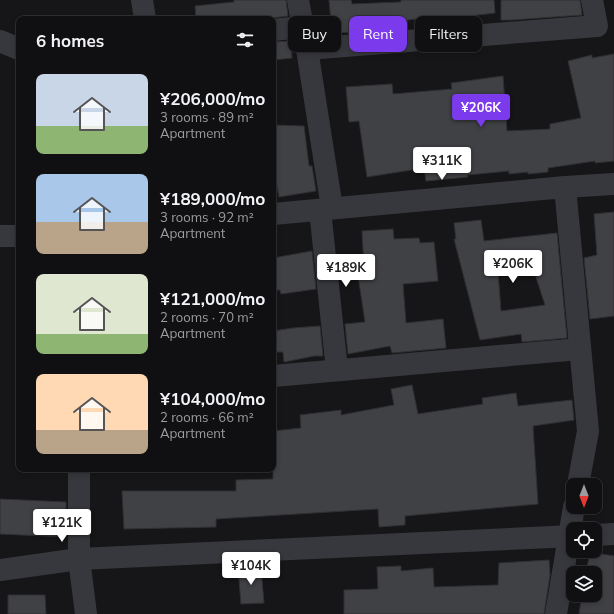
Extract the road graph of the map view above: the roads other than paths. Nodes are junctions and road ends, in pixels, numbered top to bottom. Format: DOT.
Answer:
graph roads {
  1 [pos="142,0"];
  2 [pos="298,0"];
  3 [pos="592,0"];
  4 [pos="145,16"];
  5 [pos="300,16"];
  6 [pos="288,28"];
  7 [pos="276,30"];
  8 [pos="0,41"];
  9 [pos="341,46"];
  10 [pos="16,48"];
  11 [pos="307,52"];
  12 [pos="614,184"];
  13 [pos="565,187"];
  14 [pos="326,209"];
  15 [pos="276,214"];
  16 [pos="0,236"];
  17 [pos="16,236"];
  18 [pos="580,349"];
  19 [pos="337,370"];
  20 [pos="276,376"];
  21 [pos="80,472"];
  22 [pos="579,478"];
  23 [pos="614,534"];
  24 [pos="602,535"];
  25 [pos="566,536"];
  26 [pos="567,558"];
  27 [pos="79,559"];
  28 [pos="0,570"];
  29 [pos="86,614"];
  30 [pos="556,614"];
  1 -- 4 [label="street"];
  2 -- 5 [label="street"];
  3 -- 9 [label="street"];
  6 -- 7 [label="street"];
  8 -- 10 [label="street"];
  11 -- 14 [label="street"];
  12 -- 13 [label="street"];
  13 -- 14 [label="street"];
  13 -- 18 [label="street"];
  14 -- 15 [label="street"];
  14 -- 19 [label="street"];
  16 -- 17 [label="street"];
  18 -- 19 [label="street"];
  18 -- 22 [label="street"];
  19 -- 20 [label="street"];
  21 -- 27 [label="street"];
  23 -- 24 [label="street"];
  25 -- 27 [label="street"];
  26 -- 30 [label="street"];
  27 -- 28 [label="street"];
  27 -- 29 [label="street"];
}
